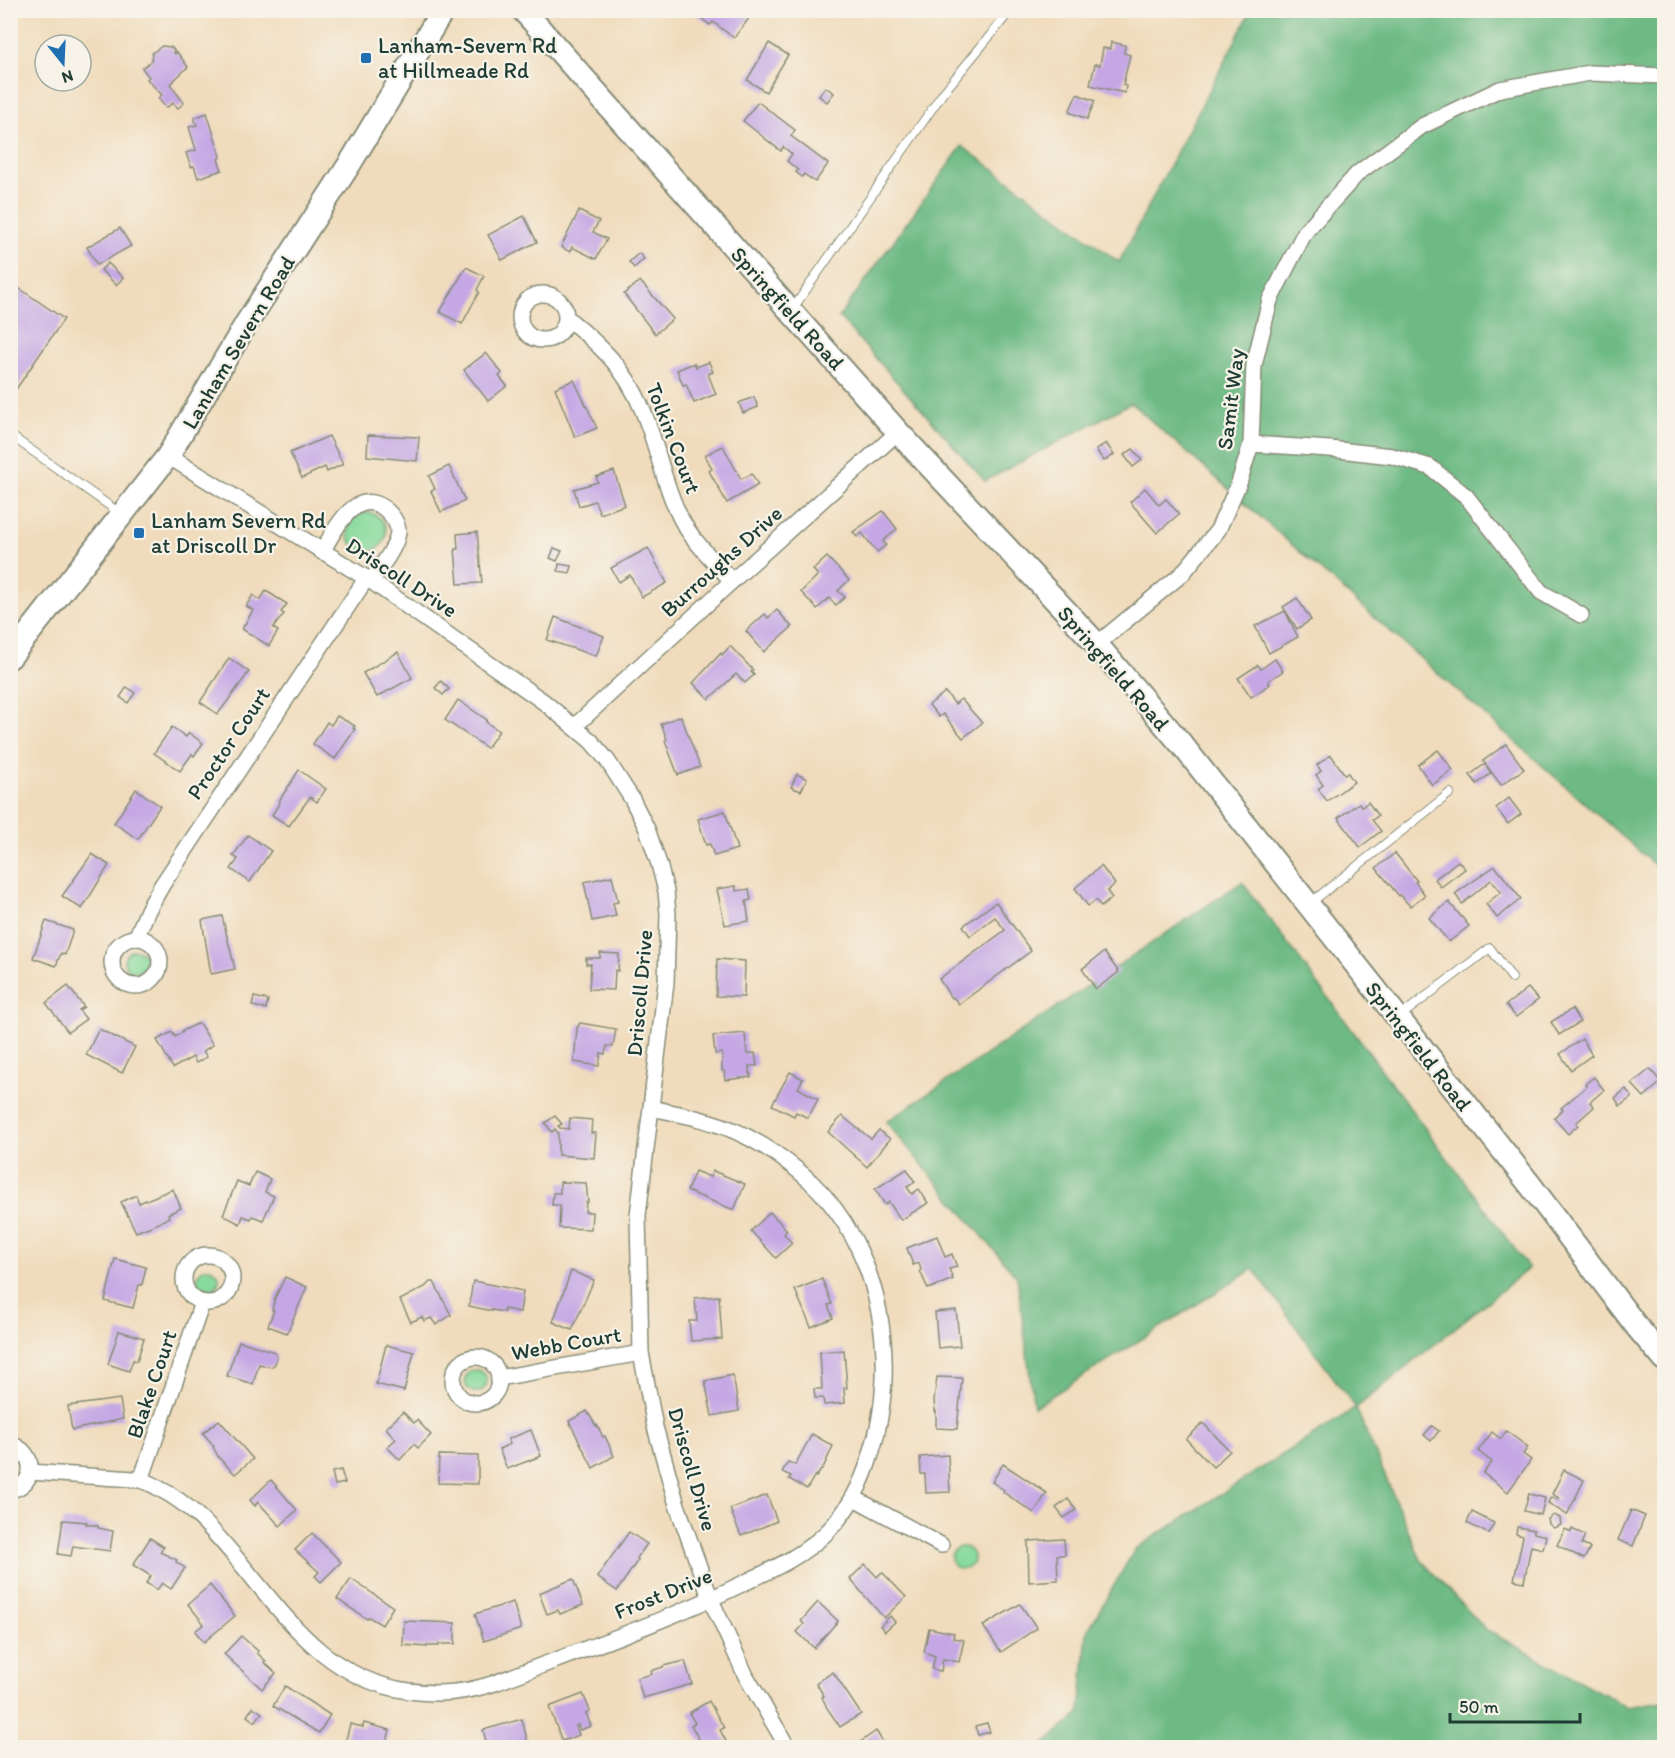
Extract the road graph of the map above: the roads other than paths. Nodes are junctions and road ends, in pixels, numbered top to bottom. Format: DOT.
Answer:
graph roads {
  1 [pos="443,10"];
  2 [pos="523,10"];
  3 [pos="1011,10"];
  4 [pos="1665,76"];
  5 [pos="791,311"];
  6 [pos="567,318"];
  7 [pos="898,432"];
  8 [pos="10,435"];
  9 [pos="1251,444"];
  10 [pos="168,456"];
  11 [pos="123,515"];
  12 [pos="322,552"];
  13 [pos="369,580"];
  14 [pos="732,580"];
  15 [pos="1581,615"];
  16 [pos="1096,645"];
  17 [pos="10,657"];
  18 [pos="575,726"];
  19 [pos="1450,793"];
  20 [pos="1308,904"];
  21 [pos="136,938"];
  22 [pos="1512,978"];
  23 [pos="1398,1018"];
  24 [pos="651,1108"];
  25 [pos="202,1303"];
  26 [pos="641,1353"];
  27 [pos="1665,1359"];
  28 [pos="499,1378"];
  29 [pos="10,1444"];
  30 [pos="30,1472"];
  31 [pos="141,1480"];
  32 [pos="10,1490"];
  33 [pos="854,1498"];
  34 [pos="941,1545"];
  35 [pos="711,1600"];
  36 [pos="788,1748"];
  1 -- 10 [label="street, Lanham Severn Road"];
  2 -- 5 [label="street, Springfield Road"];
  3 -- 5 [label="lane"];
  4 -- 9 [label="street, Samit Way"];
  5 -- 7 [label="street, Springfield Road"];
  6 -- 14 [label="street, Tolkin Court"];
  7 -- 14 [label="street, Burroughs Drive"];
  7 -- 16 [label="street, Springfield Road"];
  8 -- 11 [label="lane"];
  9 -- 15 [label="street"];
  9 -- 16 [label="street, Samit Way"];
  10 -- 11 [label="street, Lanham Severn Road"];
  10 -- 12 [label="street, Driscoll Drive"];
  11 -- 17 [label="street, Lanham Severn Road"];
  12 -- 13 [label="street, Driscoll Drive"];
  12 -- 13 [label="street"];
  13 -- 18 [label="street, Driscoll Drive"];
  13 -- 21 [label="street, Proctor Court"];
  14 -- 18 [label="street, Burroughs Drive"];
  16 -- 20 [label="street, Springfield Road"];
  18 -- 24 [label="street, Driscoll Drive"];
  19 -- 20 [label="lane"];
  20 -- 23 [label="street, Springfield Road"];
  22 -- 23 [label="lane"];
  23 -- 27 [label="street, Springfield Road"];
  24 -- 26 [label="street, Driscoll Drive"];
  24 -- 33 [label="street, Frost Drive"];
  25 -- 31 [label="street, Blake Court"];
  26 -- 28 [label="street, Webb Court"];
  26 -- 35 [label="street, Driscoll Drive"];
  29 -- 30 [label="street"];
  30 -- 31 [label="street, Frost Drive"];
  30 -- 32 [label="street"];
  31 -- 35 [label="street, Frost Drive"];
  33 -- 34 [label="street"];
  33 -- 35 [label="street, Frost Drive"];
  35 -- 36 [label="street, Driscoll Drive"];
}
